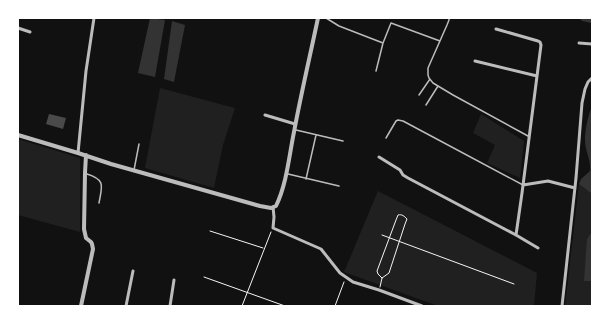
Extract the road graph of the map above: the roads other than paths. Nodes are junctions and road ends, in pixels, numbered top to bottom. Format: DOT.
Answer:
graph roads {
  1 [pos="94,18"];
  2 [pos="318,18"];
  3 [pos="326,18"];
  4 [pos="392,18"];
  5 [pos="449,18"];
  6 [pos="391,23"];
  7 [pos="18,28"];
  8 [pos="496,28"];
  9 [pos="30,32"];
  10 [pos="440,41"];
  11 [pos="383,42"];
  12 [pos="579,43"];
  13 [pos="592,44"];
  14 [pos="476,61"];
  15 [pos="376,71"];
  16 [pos="537,76"];
  17 [pos="592,78"];
  18 [pos="430,79"];
  19 [pos="438,86"];
  20 [pos="419,95"];
  21 [pos="426,105"];
  22 [pos="265,115"];
  23 [pos="296,124"];
  24 [pos="294,129"];
  25 [pos="316,134"];
  26 [pos="18,135"];
  27 [pos="529,136"];
  28 [pos="386,138"];
  29 [pos="343,142"];
  30 [pos="140,144"];
  31 [pos="78,153"];
  32 [pos="86,155"];
  33 [pos="379,157"];
  34 [pos="134,170"];
  35 [pos="85,173"];
  36 [pos="286,174"];
  37 [pos="306,178"];
  38 [pos="523,185"];
  39 [pos="339,186"];
  40 [pos="575,188"];
  41 [pos="99,203"];
  42 [pos="273,207"];
  43 [pos="516,235"];
  44 [pos="538,248"];
  45 [pos="133,271"];
  46 [pos="174,280"];
  47 [pos="81,306"];
  48 [pos="126,306"];
  49 [pos="170,306"];
  50 [pos="422,306"];
  51 [pos="562,306"];
  1 -- 31 [label="street"];
  2 -- 23 [label="street"];
  3 -- 11 [label="lane"];
  4 -- 6 [label="lane"];
  5 -- 10 [label="lane"];
  6 -- 10 [label="lane"];
  6 -- 11 [label="lane"];
  7 -- 9 [label="street"];
  8 -- 16 [label="street"];
  10 -- 18 [label="lane"];
  11 -- 15 [label="lane"];
  12 -- 13 [label="street"];
  14 -- 16 [label="street"];
  16 -- 27 [label="street"];
  17 -- 40 [label="street"];
  18 -- 19 [label="lane"];
  18 -- 20 [label="lane"];
  19 -- 21 [label="lane"];
  19 -- 27 [label="lane"];
  22 -- 23 [label="street"];
  23 -- 24 [label="street"];
  24 -- 25 [label="lane"];
  24 -- 36 [label="street"];
  25 -- 29 [label="lane"];
  25 -- 37 [label="lane"];
  26 -- 31 [label="street"];
  27 -- 38 [label="street"];
  28 -- 38 [label="lane"];
  30 -- 34 [label="lane"];
  31 -- 32 [label="street"];
  32 -- 34 [label="street"];
  32 -- 35 [label="street"];
  33 -- 43 [label="street"];
  34 -- 42 [label="street"];
  35 -- 41 [label="lane"];
  35 -- 47 [label="street"];
  36 -- 37 [label="lane"];
  36 -- 42 [label="street"];
  37 -- 39 [label="lane"];
  38 -- 40 [label="street"];
  38 -- 43 [label="street"];
  40 -- 51 [label="street"];
  42 -- 50 [label="street"];
  43 -- 44 [label="street"];
  45 -- 48 [label="street"];
  46 -- 49 [label="street"];
}
